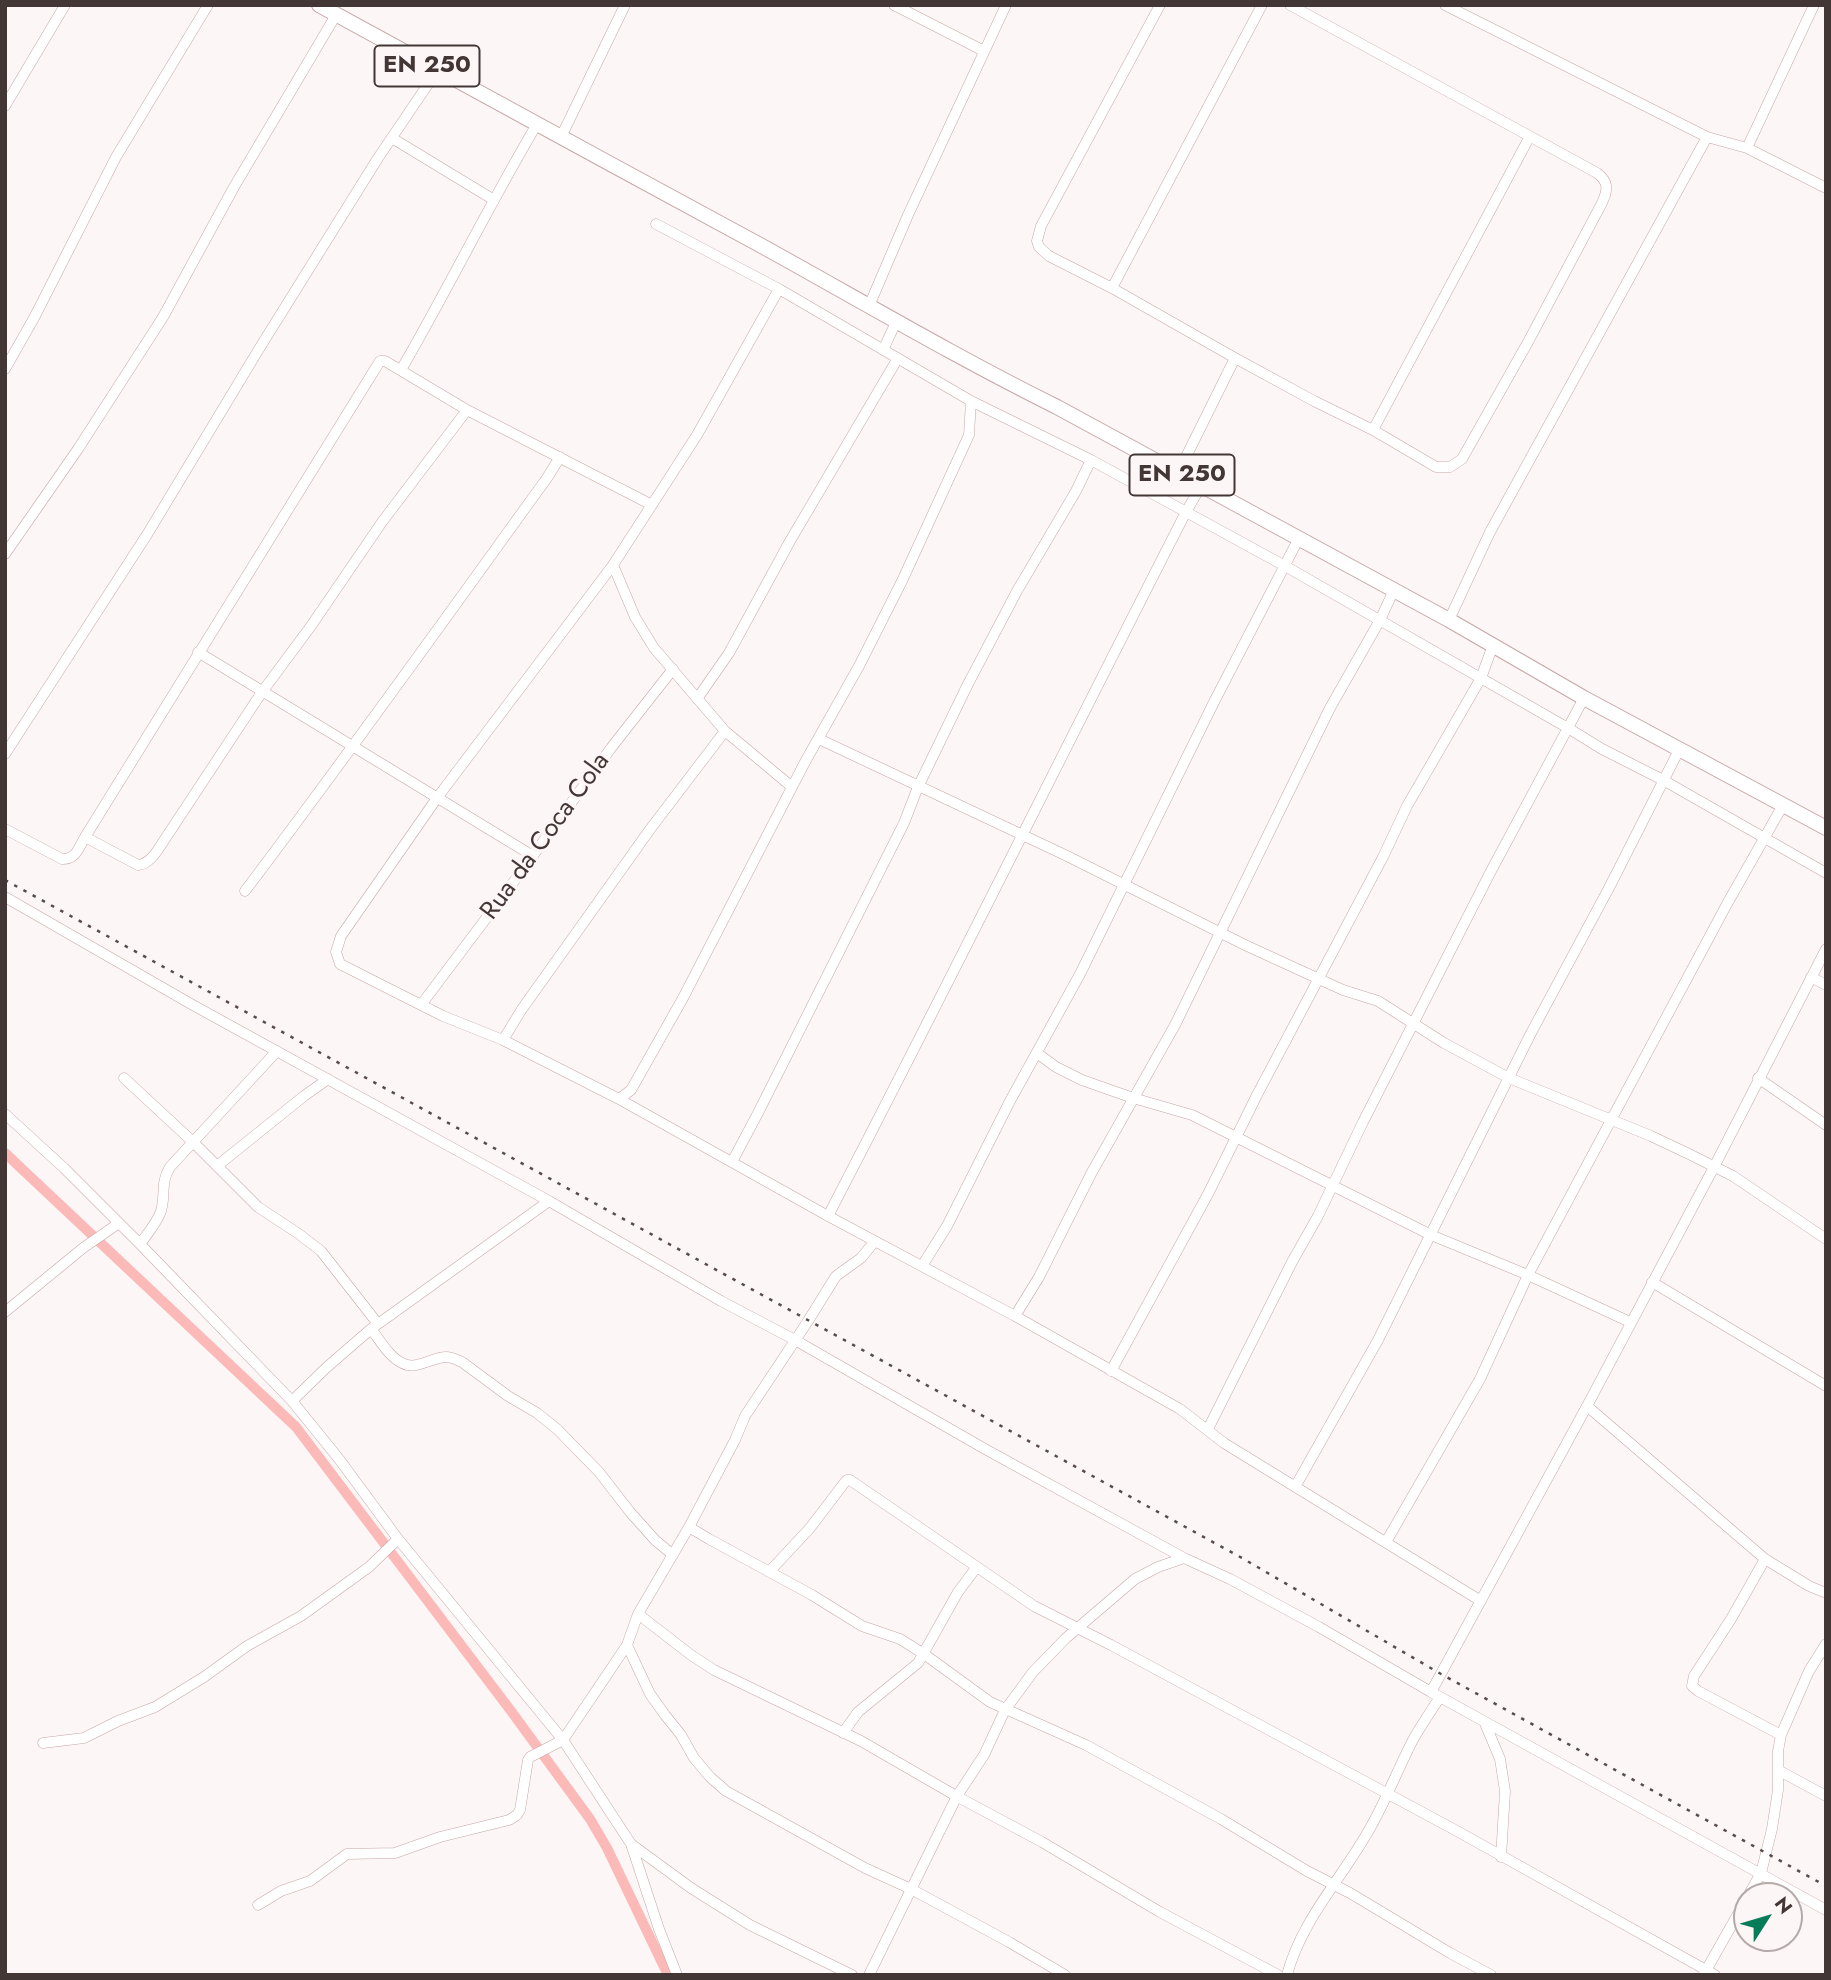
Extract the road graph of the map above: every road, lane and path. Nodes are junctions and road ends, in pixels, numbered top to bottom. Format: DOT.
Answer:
graph roads {
  1 [pos="65,5"];
  2 [pos="208,5"];
  3 [pos="319,5"];
  4 [pos="625,5"];
  5 [pos="894,5"];
  6 [pos="1006,5"];
  7 [pos="1160,5"];
  8 [pos="1262,5"];
  9 [pos="1290,5"];
  10 [pos="1445,5"];
  11 [pos="1814,5"];
  12 [pos="337,15"];
  13 [pos="984,51"];
  14 [pos="437,71"];
  15 [pos="5,106"];
  16 [pos="537,124"];
  17 [pos="1530,136"];
  18 [pos="561,137"];
  19 [pos="1707,137"];
  20 [pos="392,138"];
  21 [pos="1747,148"];
  22 [pos="1826,188"];
  23 [pos="494,200"];
  24 [pos="656,224"];
  25 [pos="1112,288"];
  26 [pos="779,289"];
  27 [pos="869,306"];
  28 [pos="897,320"];
  29 [pos="883,350"];
  30 [pos="898,358"];
  31 [pos="1235,358"];
  32 [pos="5,369"];
  33 [pos="401,370"];
  34 [pos="971,401"];
  35 [pos="467,410"];
  36 [pos="1373,430"];
  37 [pos="560,457"];
  38 [pos="1091,460"];
  39 [pos="1178,473"];
  40 [pos="1201,486"];
  41 [pos="652,505"];
  42 [pos="1186,512"];
  43 [pos="1299,538"];
  44 [pos="5,554"];
  45 [pos="613,565"];
  46 [pos="1285,566"];
  47 [pos="1394,590"];
  48 [pos="1380,620"];
  49 [pos="1449,620"];
  50 [pos="1493,645"];
  51 [pos="198,652"];
  52 [pos="673,669"];
  53 [pos="1481,678"];
  54 [pos="262,692"];
  55 [pos="1584,698"];
  56 [pos="697,699"];
  57 [pos="1568,728"];
  58 [pos="725,731"];
  59 [pos="819,739"];
  60 [pos="352,748"];
  61 [pos="1680,748"];
  62 [pos="5,754"];
  63 [pos="1663,780"];
  64 [pos="792,787"];
  65 [pos="918,787"];
  66 [pos="438,798"];
  67 [pos="1783,805"];
  68 [pos="1826,828"];
  69 [pos="5,829"];
  70 [pos="1023,836"];
  71 [pos="85,837"];
  72 [pos="1764,838"];
  73 [pos="533,856"];
  74 [pos="1826,873"];
  75 [pos="1124,884"];
  76 [pos="245,891"];
  77 [pos="5,897"];
  78 [pos="1221,932"];
  79 [pos="1826,948"];
  80 [pos="1811,977"];
  81 [pos="1319,979"];
  82 [pos="1826,985"];
  83 [pos="421,1005"];
  84 [pos="1415,1023"];
  85 [pos="503,1040"];
  86 [pos="277,1051"];
  87 [pos="1037,1053"];
  88 [pos="124,1078"];
  89 [pos="1508,1078"];
  90 [pos="1758,1078"];
  91 [pos="328,1079"];
  92 [pos="1133,1098"];
  93 [pos="619,1099"];
  94 [pos="5,1114"];
  95 [pos="1612,1120"];
  96 [pos="1826,1125"];
  97 [pos="1236,1138"];
  98 [pos="193,1142"];
  99 [pos="732,1162"];
  100 [pos="217,1166"];
  101 [pos="1714,1167"];
  102 [pos="1332,1186"];
  103 [pos="549,1201"];
  104 [pos="828,1216"];
  105 [pos="119,1223"];
  106 [pos="1431,1235"];
  107 [pos="1826,1239"];
  108 [pos="875,1241"];
  109 [pos="140,1244"];
  110 [pos="922,1266"];
  111 [pos="1528,1275"];
  112 [pos="1652,1282"];
  113 [pos="5,1312"];
  114 [pos="1015,1316"];
  115 [pos="1630,1322"];
  116 [pos="375,1327"];
  117 [pos="795,1340"];
  118 [pos="1111,1371"];
  119 [pos="1826,1385"];
  120 [pos="292,1401"];
  121 [pos="1587,1406"];
  122 [pos="1208,1429"];
  123 [pos="1295,1487"];
  124 [pos="689,1527"];
  125 [pos="398,1539"];
  126 [pos="1385,1542"];
  127 [pos="673,1555"];
  128 [pos="1184,1558"];
  129 [pos="1765,1559"];
  130 [pos="976,1568"];
  131 [pos="769,1572"];
  132 [pos="1826,1593"];
  133 [pos="1481,1601"];
  134 [pos="638,1614"];
  135 [pos="1076,1629"];
  136 [pos="1826,1644"];
  137 [pos="627,1645"];
  138 [pos="924,1654"];
  139 [pos="1435,1694"];
  140 [pos="1005,1710"];
  141 [pos="1484,1721"];
  142 [pos="843,1733"];
  143 [pos="1781,1735"];
  144 [pos="563,1740"];
  145 [pos="43,1743"];
  146 [pos="1778,1770"];
  147 [pos="1387,1793"];
  148 [pos="957,1796"];
  149 [pos="1826,1796"];
  150 [pos="631,1844"];
  151 [pos="1501,1857"];
  152 [pos="1761,1873"];
  153 [pos="1756,1882"];
  154 [pos="1333,1885"];
  155 [pos="911,1889"];
  156 [pos="258,1905"];
  157 [pos="1826,1910"];
  158 [pos="1733,1926"];
  159 [pos="677,1972"];
  160 [pos="1709,1973"];
  161 [pos="852,1975"];
  162 [pos="869,1975"];
  163 [pos="1065,1975"];
  164 [pos="1278,1975"];
  165 [pos="1287,1975"];
  166 [pos="1492,1975"];
  1 -- 15 [label="street"];
  2 -- 32 [label="street"];
  3 -- 12 [label="main road, EN 250"];
  4 -- 18 [label="street"];
  5 -- 13 [label="street"];
  6 -- 13 [label="street"];
  7 -- 25 [label="street"];
  8 -- 25 [label="street"];
  9 -- 17 [label="street"];
  10 -- 19 [label="street"];
  11 -- 21 [label="street"];
  12 -- 14 [label="main road, EN 250"];
  12 -- 44 [label="street"];
  13 -- 27 [label="street"];
  14 -- 16 [label="main road, EN 250"];
  14 -- 20 [label="street"];
  16 -- 18 [label="main road, EN 250"];
  16 -- 23 [label="street"];
  17 -- 36 [label="street"];
  17 -- 36 [label="street"];
  18 -- 27 [label="main road, EN 250"];
  19 -- 21 [label="street"];
  19 -- 49 [label="street"];
  20 -- 23 [label="street"];
  20 -- 62 [label="street"];
  21 -- 22 [label="street"];
  23 -- 33 [label="street"];
  24 -- 26 [label="street"];
  25 -- 31 [label="street"];
  26 -- 29 [label="street"];
  26 -- 41 [label="street"];
  27 -- 28 [label="main road, EN 250"];
  28 -- 29 [label="street"];
  28 -- 39 [label="main road, EN 250"];
  29 -- 30 [label="street"];
  30 -- 34 [label="street"];
  30 -- 56 [label="street"];
  31 -- 36 [label="street"];
  31 -- 39 [label="street"];
  33 -- 35 [label="street"];
  33 -- 51 [label="street"];
  34 -- 38 [label="street"];
  34 -- 59 [label="street"];
  35 -- 37 [label="street"];
  35 -- 54 [label="street"];
  37 -- 41 [label="street"];
  37 -- 60 [label="street"];
  38 -- 42 [label="street"];
  38 -- 65 [label="street"];
  39 -- 40 [label="main road, EN 250"];
  40 -- 42 [label="street"];
  40 -- 43 [label="main road, EN 250"];
  41 -- 45 [label="street"];
  42 -- 46 [label="street"];
  42 -- 70 [label="street"];
  43 -- 46 [label="street"];
  43 -- 47 [label="main road, EN 250"];
  45 -- 52 [label="street"];
  45 -- 66 [label="street"];
  46 -- 48 [label="street"];
  46 -- 75 [label="street"];
  47 -- 48 [label="street"];
  47 -- 49 [label="main road, EN 250"];
  48 -- 53 [label="street"];
  48 -- 78 [label="street"];
  49 -- 50 [label="main road, EN 250"];
  50 -- 53 [label="street"];
  50 -- 55 [label="main road, EN 250"];
  51 -- 54 [label="street"];
  51 -- 71 [label="street"];
  52 -- 56 [label="street"];
  52 -- 73 [label="street, Rua da Coca Cola"];
  53 -- 57 [label="street"];
  53 -- 81 [label="street"];
  54 -- 60 [label="street"];
  54 -- 71 [label="street"];
  55 -- 57 [label="street"];
  55 -- 61 [label="main road, EN 250"];
  56 -- 58 [label="street"];
  57 -- 63 [label="street"];
  57 -- 84 [label="street"];
  58 -- 64 [label="street"];
  58 -- 85 [label="street"];
  59 -- 64 [label="street"];
  59 -- 65 [label="street"];
  60 -- 66 [label="street"];
  60 -- 76 [label="street"];
  61 -- 63 [label="street"];
  61 -- 67 [label="main road, EN 250"];
  63 -- 72 [label="street"];
  63 -- 89 [label="street"];
  64 -- 93 [label="street"];
  65 -- 70 [label="street"];
  65 -- 99 [label="street"];
  66 -- 73 [label="street"];
  66 -- 83 [label="street"];
  67 -- 68 [label="main road, EN 250"];
  67 -- 72 [label="street"];
  69 -- 71 [label="street"];
  70 -- 75 [label="street"];
  70 -- 104 [label="street"];
  72 -- 74 [label="street"];
  72 -- 95 [label="street"];
  73 -- 83 [label="street, Rua da Coca Cola"];
  75 -- 78 [label="street"];
  75 -- 87 [label="street"];
  77 -- 86 [label="street"];
  78 -- 81 [label="street"];
  78 -- 92 [label="street"];
  79 -- 80 [label="street"];
  80 -- 82 [label="street"];
  80 -- 90 [label="street"];
  81 -- 84 [label="street"];
  81 -- 97 [label="street"];
  83 -- 85 [label="street"];
  84 -- 89 [label="street"];
  84 -- 102 [label="street"];
  85 -- 93 [label="street"];
  86 -- 91 [label="street"];
  86 -- 98 [label="street"];
  87 -- 92 [label="street"];
  87 -- 110 [label="street"];
  88 -- 98 [label="street"];
  89 -- 95 [label="street"];
  89 -- 106 [label="street"];
  90 -- 96 [label="street"];
  90 -- 101 [label="street"];
  91 -- 100 [label="street"];
  91 -- 103 [label="street"];
  92 -- 97 [label="street"];
  92 -- 114 [label="street"];
  93 -- 99 [label="street"];
  94 -- 105 [label="street"];
  95 -- 101 [label="street"];
  95 -- 111 [label="street"];
  97 -- 102 [label="street"];
  97 -- 118 [label="street"];
  98 -- 100 [label="street"];
  98 -- 109 [label="street"];
  99 -- 104 [label="street"];
  100 -- 116 [label="street"];
  101 -- 107 [label="street"];
  101 -- 112 [label="street"];
  102 -- 106 [label="street"];
  102 -- 122 [label="street"];
  103 -- 116 [label="street"];
  103 -- 117 [label="street"];
  104 -- 108 [label="street"];
  105 -- 109 [label="street"];
  105 -- 113 [label="street"];
  106 -- 111 [label="street"];
  106 -- 123 [label="street"];
  108 -- 110 [label="street"];
  108 -- 117 [label="street"];
  109 -- 120 [label="street"];
  110 -- 114 [label="street"];
  111 -- 115 [label="street"];
  111 -- 126 [label="street"];
  112 -- 115 [label="street"];
  112 -- 119 [label="street"];
  114 -- 118 [label="street"];
  115 -- 121 [label="street"];
  116 -- 120 [label="street"];
  116 -- 127 [label="street"];
  117 -- 124 [label="street"];
  117 -- 128 [label="street"];
  118 -- 122 [label="street"];
  120 -- 125 [label="street"];
  121 -- 129 [label="street"];
  121 -- 133 [label="street"];
  122 -- 123 [label="street"];
  123 -- 126 [label="street"];
  124 -- 127 [label="street"];
  124 -- 131 [label="street"];
  125 -- 144 [label="street"];
  125 -- 145 [label="street"];
  126 -- 133 [label="street"];
  127 -- 134 [label="street"];
  128 -- 135 [label="street"];
  128 -- 139 [label="street"];
  129 -- 132 [label="street"];
  129 -- 143 [label="street"];
  130 -- 131 [label="street"];
  130 -- 135 [label="street"];
  130 -- 138 [label="street"];
  131 -- 138 [label="street"];
  133 -- 139 [label="street"];
  134 -- 137 [label="street"];
  134 -- 142 [label="street"];
  135 -- 140 [label="street"];
  135 -- 147 [label="street"];
  136 -- 143 [label="street"];
  137 -- 144 [label="street"];
  137 -- 155 [label="street"];
  138 -- 140 [label="street"];
  138 -- 142 [label="street"];
  139 -- 141 [label="street"];
  139 -- 147 [label="street"];
  140 -- 148 [label="street"];
  140 -- 154 [label="street"];
  141 -- 151 [label="street"];
  141 -- 152 [label="street"];
  142 -- 148 [label="street"];
  143 -- 146 [label="street"];
  144 -- 150 [label="street"];
  144 -- 156 [label="street"];
  146 -- 149 [label="street"];
  146 -- 152 [label="street"];
  147 -- 151 [label="street"];
  147 -- 154 [label="street"];
  148 -- 155 [label="street"];
  148 -- 164 [label="street"];
  150 -- 159 [label="street"];
  150 -- 161 [label="street"];
  151 -- 160 [label="street"];
  152 -- 153 [label="street"];
  152 -- 157 [label="street"];
  154 -- 165 [label="street"];
  154 -- 166 [label="street"];
  155 -- 162 [label="street"];
  155 -- 163 [label="street"];
  158 -- 160 [label="street"];
}
